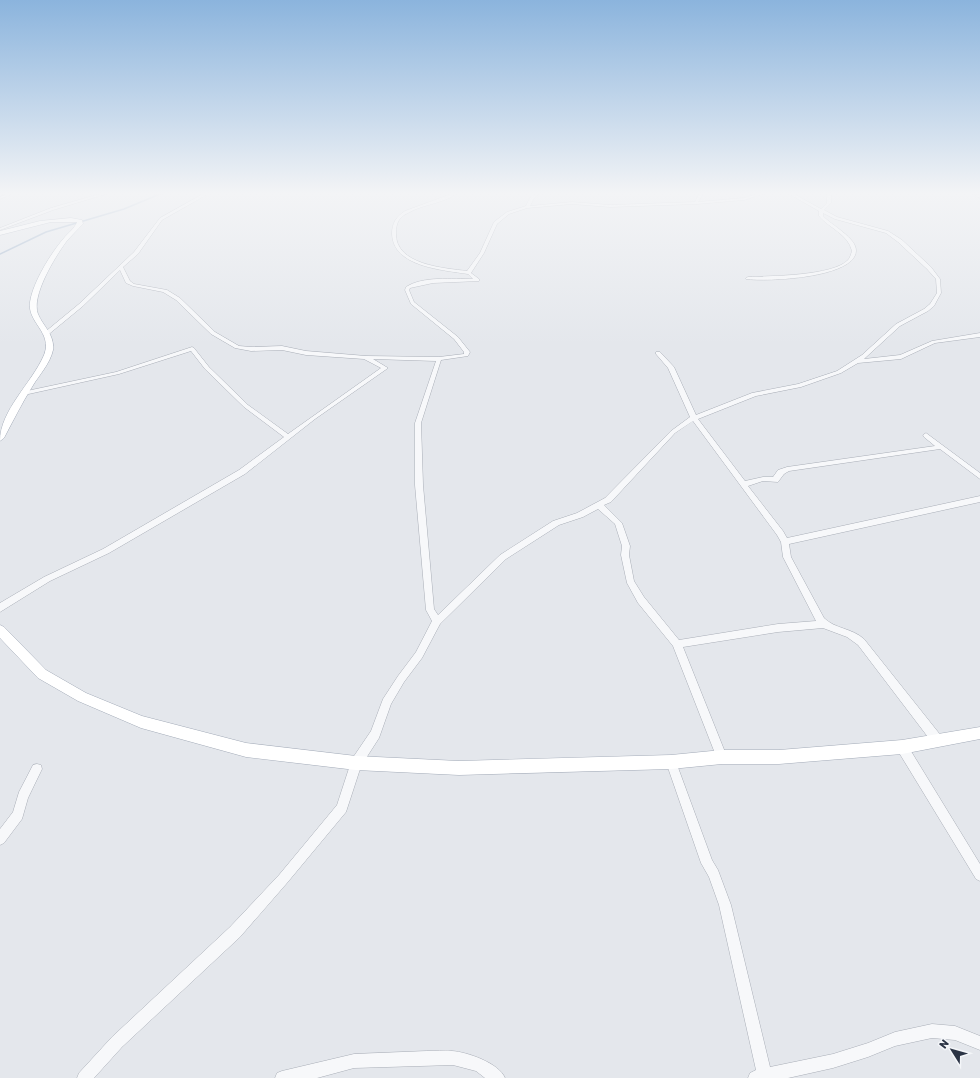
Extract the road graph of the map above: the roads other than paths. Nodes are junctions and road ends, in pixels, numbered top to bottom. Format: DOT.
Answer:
graph roads {
  1 [pos="62,244"];
  2 [pos="142,244"];
  3 [pos="397,244"];
  4 [pos="486,244"];
  5 [pos="852,244"];
  6 [pos="903,244"];
  7 [pos="121,267"];
  8 [pos="469,273"];
  9 [pos="748,278"];
  10 [pos="47,333"];
  11 [pos="980,335"];
  12 [pos="658,353"];
  13 [pos="365,357"];
  14 [pos="439,358"];
  15 [pos="855,362"];
  16 [pos="24,393"];
  17 [pos="694,418"];
  18 [pos="926,435"];
  19 [pos="288,437"];
  20 [pos="0,438"];
  21 [pos="941,447"];
  22 [pos="980,477"];
  23 [pos="745,484"];
  24 [pos="980,499"];
  25 [pos="599,505"];
  26 [pos="785,542"];
  27 [pos="0,608"];
  28 [pos="438,622"];
  29 [pos="824,624"];
  30 [pos="0,630"];
  31 [pos="678,644"];
  32 [pos="980,733"];
  33 [pos="938,741"];
  34 [pos="902,747"];
  35 [pos="722,757"];
  36 [pos="670,762"];
  37 [pos="356,763"];
  38 [pos="37,769"];
  39 [pos="0,839"];
  40 [pos="980,875"];
  41 [pos="980,1043"];
  42 [pos="760,1077"];
  43 [pos="84,1078"];
  44 [pos="282,1078"];
  45 [pos="498,1078"];
  1 -- 10 [label="main road"];
  2 -- 7 [label="street"];
  3 -- 8 [label="street"];
  4 -- 8 [label="street"];
  5 -- 9 [label="street"];
  6 -- 15 [label="street"];
  7 -- 10 [label="street"];
  7 -- 13 [label="street"];
  8 -- 14 [label="street"];
  10 -- 16 [label="main road"];
  11 -- 15 [label="street"];
  12 -- 17 [label="street"];
  13 -- 14 [label="street"];
  13 -- 19 [label="street"];
  14 -- 28 [label="street"];
  15 -- 17 [label="street"];
  16 -- 19 [label="street"];
  16 -- 20 [label="main road"];
  17 -- 23 [label="street"];
  17 -- 25 [label="street"];
  18 -- 21 [label="street"];
  19 -- 27 [label="street"];
  21 -- 22 [label="street"];
  21 -- 23 [label="street"];
  23 -- 26 [label="street"];
  24 -- 26 [label="street"];
  25 -- 28 [label="street"];
  25 -- 31 [label="street"];
  26 -- 29 [label="street"];
  28 -- 37 [label="street"];
  29 -- 31 [label="street"];
  29 -- 33 [label="street"];
  30 -- 37 [label="main road"];
  31 -- 35 [label="street"];
  32 -- 33 [label="main road"];
  33 -- 34 [label="main road"];
  34 -- 35 [label="main road"];
  34 -- 40 [label="street"];
  35 -- 36 [label="main road"];
  36 -- 37 [label="main road"];
  36 -- 42 [label="street"];
  37 -- 43 [label="street"];
  38 -- 39 [label="street"];
  41 -- 42 [label="street"];
  44 -- 45 [label="street"];
}
